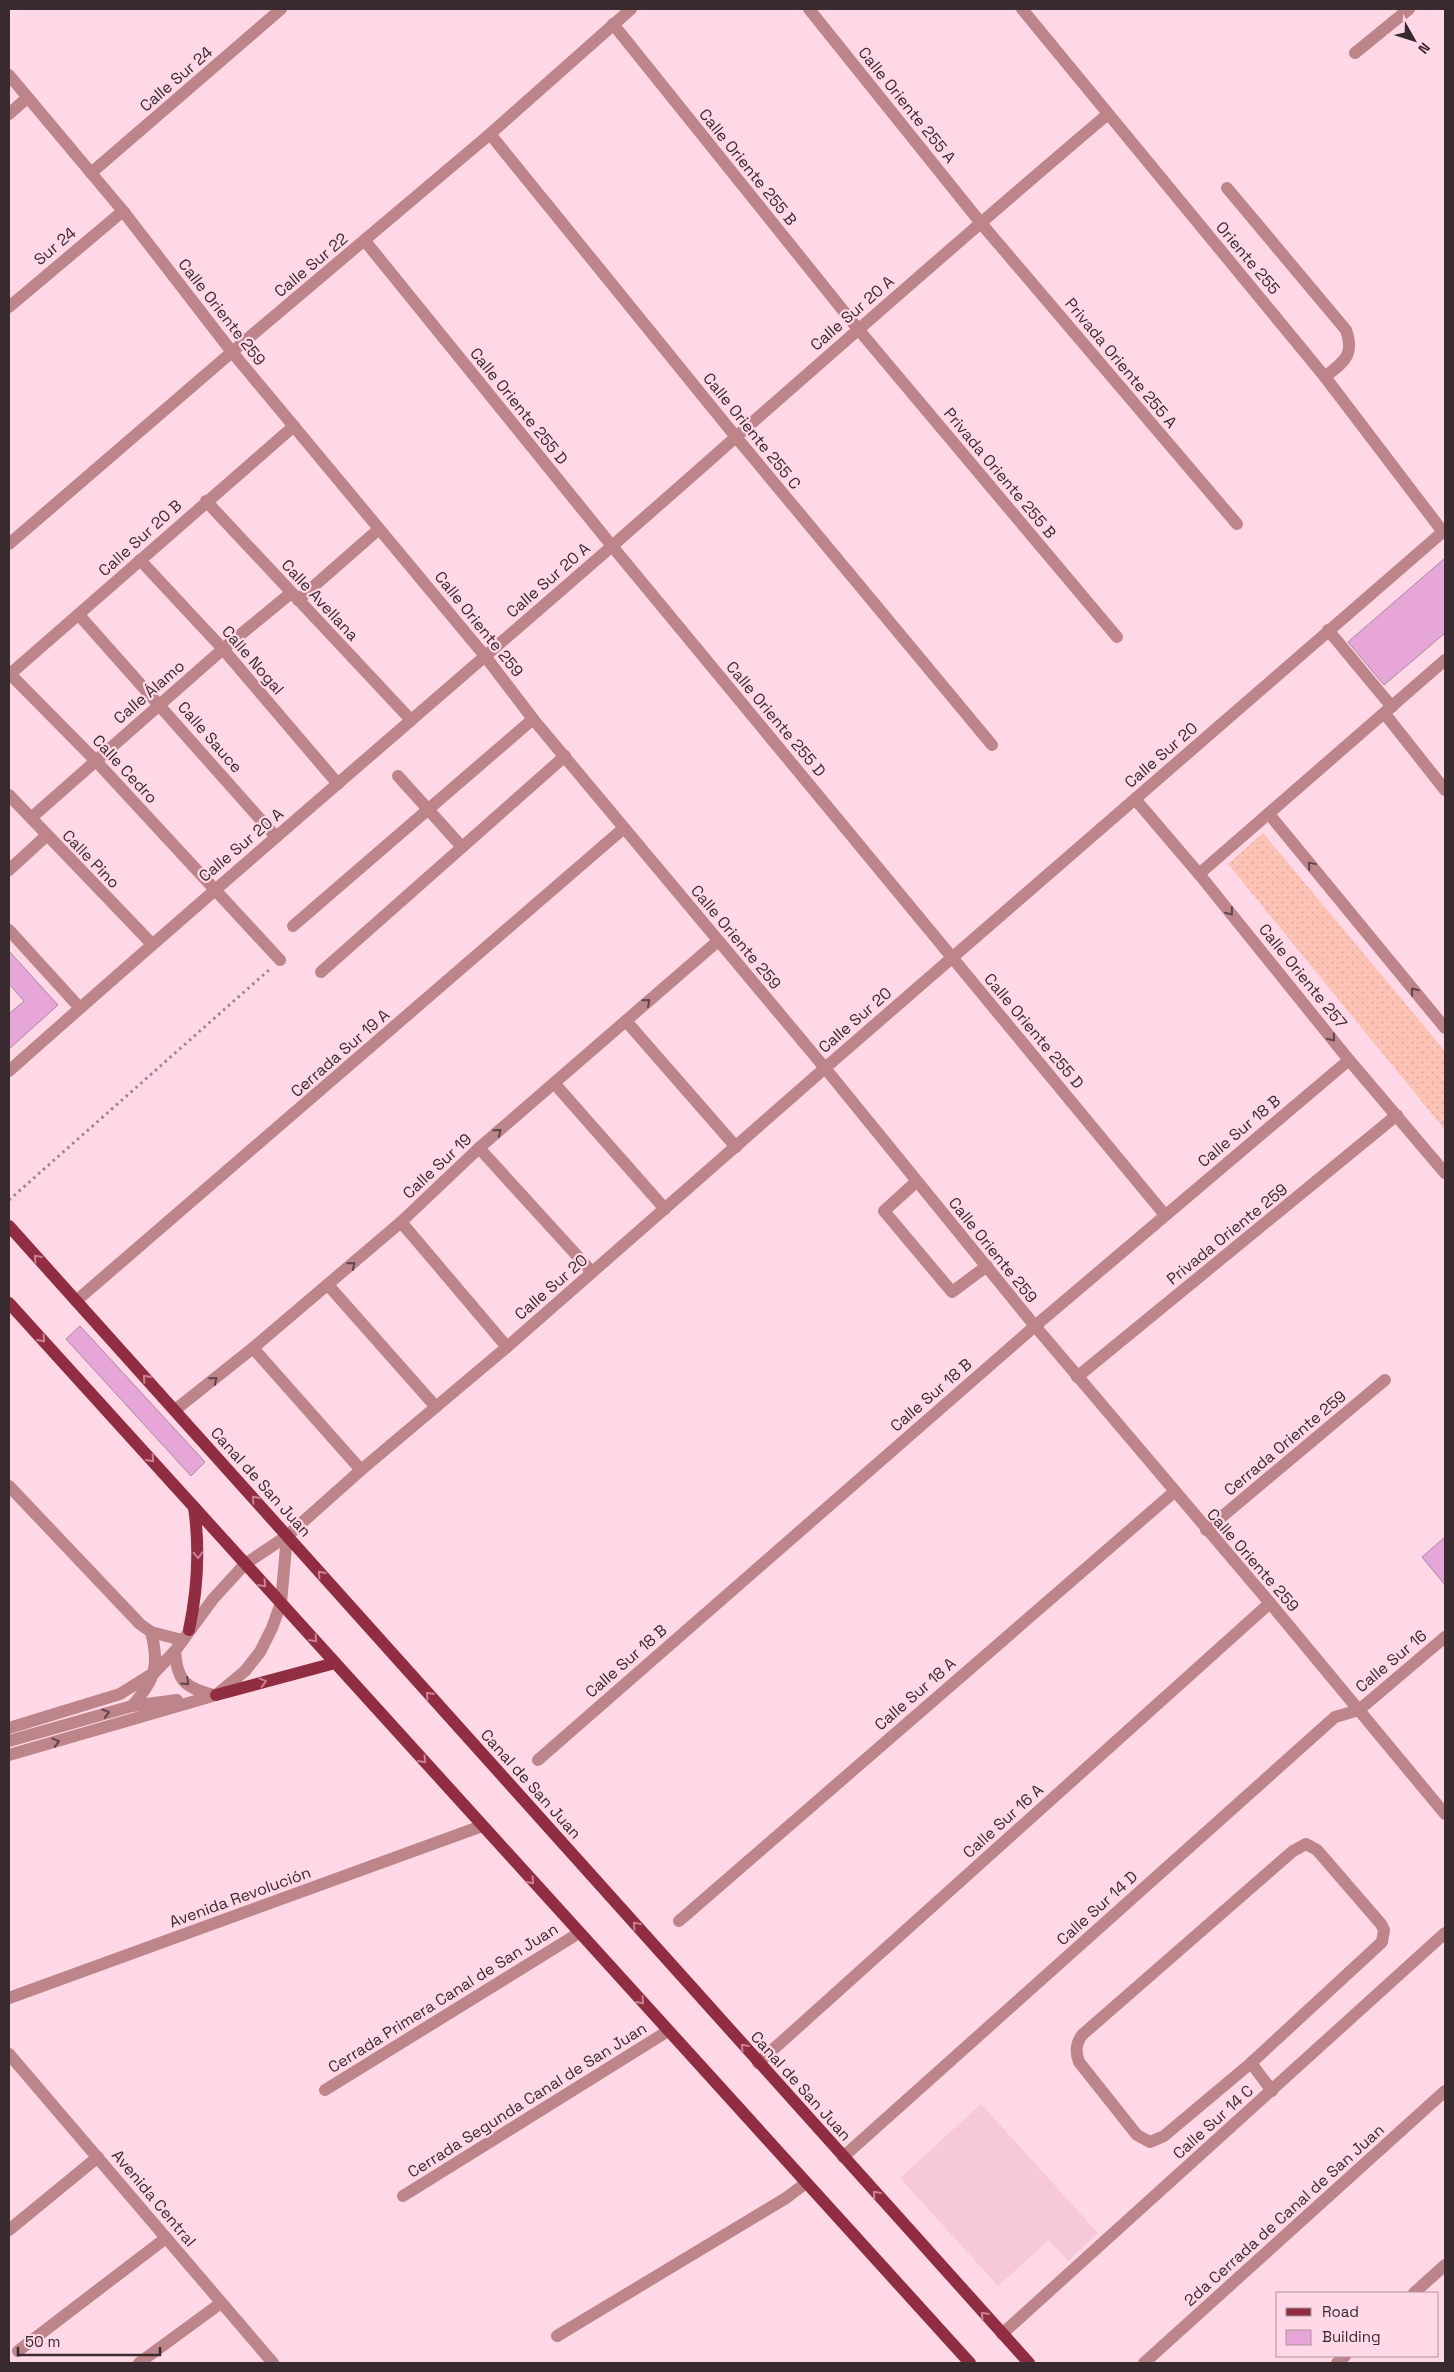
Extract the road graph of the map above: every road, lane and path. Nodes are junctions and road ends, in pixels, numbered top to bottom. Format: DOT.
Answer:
graph roads {
  1 [pos="281,9"];
  2 [pos="631,9"];
  3 [pos="809,9"];
  4 [pos="1022,9"];
  5 [pos="1409,9"];
  6 [pos="613,24"];
  7 [pos="1355,53"];
  8 [pos="9,75"];
  9 [pos="27,98"];
  10 [pos="9,114"];
  11 [pos="1108,114"];
  12 [pos="490,134"];
  13 [pos="91,173"];
  14 [pos="1228,188"];
  15 [pos="123,211"];
  16 [pos="980,222"];
  17 [pos="365,241"];
  18 [pos="9,307"];
  19 [pos="858,329"];
  20 [pos="232,352"];
  21 [pos="1326,377"];
  22 [pos="294,426"];
  23 [pos="736,437"];
  24 [pos="206,501"];
  25 [pos="1237,524"];
  26 [pos="380,529"];
  27 [pos="1444,531"];
  28 [pos="9,544"];
  29 [pos="612,546"];
  30 [pos="140,560"];
  31 [pos="294,596"];
  32 [pos="79,615"];
  33 [pos="1328,630"];
  34 [pos="1118,637"];
  35 [pos="223,649"];
  36 [pos="485,656"];
  37 [pos="1445,660"];
  38 [pos="9,674"];
  39 [pos="160,705"];
  40 [pos="1388,710"];
  41 [pos="533,719"];
  42 [pos="411,720"];
  43 [pos="992,745"];
  44 [pos="565,756"];
  45 [pos="95,760"];
  46 [pos="398,776"];
  47 [pos="338,784"];
  48 [pos="1445,790"];
  49 [pos="9,794"];
  50 [pos="1135,799"];
  51 [pos="429,810"];
  52 [pos="1268,814"];
  53 [pos="31,818"];
  54 [pos="624,828"];
  55 [pos="46,836"];
  56 [pos="276,837"];
  57 [pos="462,847"];
  58 [pos="9,870"];
  59 [pos="1199,874"];
  60 [pos="214,888"];
  61 [pos="293,926"];
  62 [pos="9,930"];
  63 [pos="718,941"];
  64 [pos="152,944"];
  65 [pos="952,958"];
  66 [pos="280,960"];
  67 [pos="321,972"];
  68 [pos="80,1008"];
  69 [pos="626,1021"];
  70 [pos="1445,1028"];
  71 [pos="1349,1060"];
  72 [pos="825,1068"];
  73 [pos="9,1071"];
  74 [pos="554,1083"];
  75 [pos="1397,1116"];
  76 [pos="736,1147"];
  77 [pos="479,1148"];
  78 [pos="1445,1173"];
  79 [pos="916,1182"];
  80 [pos="9,1200"];
  81 [pos="665,1209"];
  82 [pos="1166,1215"];
  83 [pos="401,1222"];
  84 [pos="9,1226"];
  85 [pos="987,1266"];
  86 [pos="592,1272"];
  87 [pos="328,1285"];
  88 [pos="76,1301"];
  89 [pos="9,1303"];
  90 [pos="1034,1326"];
  91 [pos="253,1348"];
  92 [pos="507,1348"];
  93 [pos="1077,1378"];
  94 [pos="1385,1380"];
  95 [pos="436,1407"];
  96 [pos="176,1410"];
  97 [pos="361,1470"];
  98 [pos="9,1486"];
  99 [pos="1174,1492"];
  100 [pos="194,1507"];
  101 [pos="1206,1530"];
  102 [pos="287,1536"];
  103 [pos="245,1564"];
  104 [pos="281,1603"];
  105 [pos="1270,1603"];
  106 [pos="151,1632"];
  107 [pos="186,1635"];
  108 [pos="1445,1637"];
  109 [pos="175,1651"];
  110 [pos="335,1662"];
  111 [pos="155,1672"];
  112 [pos="216,1695"];
  113 [pos="132,1706"];
  114 [pos="1359,1710"];
  115 [pos="9,1728"];
  116 [pos="9,1741"];
  117 [pos="9,1755"];
  118 [pos="538,1760"];
  119 [pos="1445,1814"];
  120 [pos="482,1826"];
  121 [pos="678,1921"];
  122 [pos="578,1933"];
  123 [pos="1445,1933"];
  124 [pos="9,1998"];
  125 [pos="668,2031"];
  126 [pos="9,2054"];
  127 [pos="758,2063"];
  128 [pos="1251,2063"];
  129 [pos="325,2090"];
  130 [pos="1272,2091"];
  131 [pos="1445,2091"];
  132 [pos="98,2157"];
  133 [pos="843,2157"];
  134 [pos="806,2183"];
  135 [pos="403,2196"];
  136 [pos="9,2230"];
  137 [pos="166,2238"];
  138 [pos="1445,2265"];
  139 [pos="1415,2292"];
  140 [pos="221,2303"];
  141 [pos="1002,2334"];
  142 [pos="557,2336"];
  143 [pos="18,2351"];
  144 [pos="139,2363"];
  145 [pos="274,2363"];
  146 [pos="970,2363"];
  147 [pos="1029,2363"];
  148 [pos="1144,2363"];
  1 -- 13 [label="street, Calle Sur 24"];
  2 -- 6 [label="street, Calle Sur 22"];
  3 -- 16 [label="street, Calle Oriente 255 A"];
  4 -- 11 [label="street, Oriente 255"];
  5 -- 7 [label="street"];
  6 -- 12 [label="street, Calle Sur 22"];
  6 -- 19 [label="street, Calle Oriente 255 B"];
  8 -- 9 [label="street, Calle Oriente 259"];
  9 -- 10 [label="street"];
  9 -- 13 [label="street, Calle Oriente 259"];
  11 -- 16 [label="street, Calle Sur 20 A"];
  11 -- 21 [label="street, Oriente 255"];
  12 -- 17 [label="street, Calle Sur 22"];
  12 -- 23 [label="street, Calle Oriente 255 C"];
  13 -- 15 [label="street, Calle Oriente 259"];
  14 -- 21 [label="street"];
  15 -- 18 [label="street, Sur 24"];
  15 -- 20 [label="street, Calle Oriente 259"];
  16 -- 19 [label="street, Calle Sur 20 A"];
  16 -- 25 [label="street, Privada Oriente 255 A"];
  17 -- 20 [label="street, Calle Sur 22"];
  17 -- 29 [label="street, Calle Oriente 255 D"];
  19 -- 23 [label="street, Calle Sur 20 A"];
  19 -- 34 [label="street, Privada Oriente 255 B"];
  20 -- 22 [label="street, Calle Oriente 259"];
  20 -- 28 [label="street, Calle Sur 22"];
  21 -- 27 [label="street, Oriente 255"];
  22 -- 24 [label="street, Calle Sur 20 B"];
  22 -- 26 [label="street, Calle Oriente 259"];
  23 -- 29 [label="street, Calle Sur 20 A"];
  23 -- 43 [label="street, Calle Oriente 255 C"];
  24 -- 30 [label="street, Calle Sur 20 B"];
  24 -- 31 [label="street, Calle Avellana"];
  26 -- 31 [label="street, Calle Álamo"];
  26 -- 36 [label="street, Calle Oriente 259"];
  27 -- 33 [label="street, Calle Sur 20"];
  29 -- 36 [label="street, Calle Sur 20 A"];
  29 -- 65 [label="street, Calle Oriente 255 D"];
  30 -- 32 [label="street, Calle Sur 20 B"];
  30 -- 35 [label="street, Calle Nogal"];
  31 -- 35 [label="street, Calle Álamo"];
  31 -- 42 [label="street, Calle Avellana"];
  32 -- 38 [label="street, Calle Sur 20 B"];
  32 -- 39 [label="street, Calle Sauce"];
  33 -- 40 [label="street"];
  33 -- 50 [label="street, Calle Sur 20"];
  35 -- 39 [label="street, Calle Álamo"];
  35 -- 47 [label="street, Calle Nogal"];
  36 -- 41 [label="street, Calle Oriente 259"];
  36 -- 42 [label="street, Calle Sur 20 A"];
  37 -- 40 [label="street"];
  38 -- 45 [label="street, Calle Cedro"];
  39 -- 45 [label="street, Calle Álamo"];
  39 -- 56 [label="street, Calle Sauce"];
  40 -- 48 [label="street"];
  40 -- 52 [label="street"];
  41 -- 44 [label="street, Calle Oriente 259"];
  41 -- 51 [label="street"];
  42 -- 47 [label="street, Calle Sur 20 A"];
  44 -- 54 [label="street, Calle Oriente 259"];
  44 -- 57 [label="street"];
  45 -- 53 [label="street, Calle Álamo"];
  45 -- 60 [label="street, Calle Cedro"];
  46 -- 51 [label="street"];
  47 -- 56 [label="street, Calle Sur 20 A"];
  49 -- 53 [label="street, Calle Pino"];
  50 -- 59 [label="street, Calle Oriente 257"];
  50 -- 65 [label="street, Calle Sur 20"];
  51 -- 57 [label="street"];
  51 -- 61 [label="street"];
  52 -- 59 [label="street"];
  70 -- 52 [label="street, one-way"];
  53 -- 55 [label="street, Calle Pino"];
  54 -- 63 [label="street, Calle Oriente 259"];
  54 -- 88 [label="street, Cerrada Sur 19 A"];
  55 -- 58 [label="street"];
  55 -- 64 [label="street, Calle Pino"];
  56 -- 60 [label="street, Calle Sur 20 A"];
  57 -- 67 [label="street"];
  59 -- 71 [label="street, Calle Oriente 257, one-way"];
  60 -- 64 [label="street, Calle Sur 20 A"];
  60 -- 66 [label="street, Calle Cedro"];
  62 -- 68 [label="street"];
  69 -- 63 [label="street, Calle Sur 19, one-way"];
  63 -- 72 [label="street, Calle Oriente 259"];
  64 -- 68 [label="street, Calle Sur 20 A"];
  65 -- 72 [label="street, Calle Sur 20"];
  65 -- 82 [label="street, Calle Oriente 255 D"];
  66 -- 80 [label="path"];
  68 -- 73 [label="street, Calle Sur 20 A"];
  69 -- 74 [label="street, Calle Sur 19"];
  69 -- 76 [label="street"];
  71 -- 75 [label="street, Calle Oriente 257"];
  71 -- 82 [label="street, Calle Sur 18 B"];
  72 -- 76 [label="street, Calle Sur 20"];
  72 -- 79 [label="street, Calle Oriente 259"];
  77 -- 74 [label="street, Calle Sur 19, one-way"];
  74 -- 81 [label="street"];
  75 -- 78 [label="street, Calle Oriente 257"];
  75 -- 93 [label="street, Privada Oriente 259"];
  76 -- 81 [label="street, Calle Sur 20"];
  77 -- 83 [label="street, Calle Sur 19"];
  77 -- 86 [label="street"];
  79 -- 85 [label="street, Calle Oriente 259"];
  79 -- 85 [label="street"];
  81 -- 86 [label="street, Calle Sur 20"];
  82 -- 90 [label="street, Calle Sur 18 B"];
  87 -- 83 [label="street, Calle Sur 19, one-way"];
  83 -- 92 [label="street"];
  88 -- 84 [label="main road, Canal de San Juan, one-way"];
  85 -- 90 [label="street, Calle Oriente 259"];
  86 -- 92 [label="street, Calle Sur 20"];
  87 -- 91 [label="street, Calle Sur 19"];
  87 -- 95 [label="street"];
  96 -- 88 [label="main road, Canal de San Juan, one-way"];
  89 -- 100 [label="main road, one-way"];
  90 -- 93 [label="street, Calle Oriente 259"];
  90 -- 118 [label="street, Calle Sur 18 B"];
  96 -- 91 [label="street, Calle Sur 19, one-way"];
  91 -- 97 [label="street"];
  92 -- 95 [label="street, Calle Sur 20"];
  93 -- 99 [label="street, Calle Oriente 259"];
  94 -- 101 [label="street, Cerrada Oriente 259"];
  95 -- 97 [label="street, Calle Sur 20"];
  102 -- 96 [label="main road, Canal de San Juan, one-way"];
  97 -- 102 [label="street, Calle Sur 20"];
  98 -- 106 [label="street"];
  99 -- 101 [label="street, Calle Oriente 259"];
  99 -- 121 [label="street, Calle Sur 18 A"];
  100 -- 103 [label="main road"];
  100 -- 107 [label="main road, one-way"];
  101 -- 105 [label="street, Calle Oriente 259"];
  102 -- 103 [label="street, Calle Sur 20"];
  102 -- 104 [label="street"];
  127 -- 102 [label="main road, Canal de San Juan, one-way"];
  103 -- 104 [label="main road, one-way"];
  103 -- 107 [label="street, Calle Sur 20"];
  104 -- 110 [label="main road, one-way"];
  104 -- 112 [label="street"];
  105 -- 114 [label="street, Calle Oriente 259"];
  105 -- 127 [label="street, Calle Sur 16 A"];
  106 -- 107 [label="street"];
  106 -- 111 [label="street"];
  107 -- 109 [label="street, Calle Sur 20"];
  108 -- 114 [label="street, Calle Sur 16"];
  109 -- 111 [label="street, Calle Sur 20"];
  109 -- 112 [label="street, one-way"];
  112 -- 110 [label="main road, one-way"];
  110 -- 120 [label="main road, one-way"];
  111 -- 113 [label="street"];
  111 -- 115 [label="street"];
  112 -- 113 [label="street"];
  117 -- 112 [label="street, one-way"];
  116 -- 113 [label="street, one-way"];
  114 -- 119 [label="street, Calle Oriente 259"];
  114 -- 133 [label="street, Calle Sur 14 D"];
  120 -- 122 [label="main road, one-way"];
  120 -- 124 [label="street, Avenida Revolución"];
  122 -- 125 [label="main road, one-way"];
  122 -- 129 [label="street, Cerrada Primera Canal de San Juan"];
  123 -- 130 [label="street, Calle Sur 14 C"];
  125 -- 134 [label="main road"];
  125 -- 135 [label="street, Cerrada Segunda Canal de San Juan"];
  126 -- 132 [label="street, Avenida Central"];
  127 -- 133 [label="main road, Canal de San Juan"];
  128 -- 128 [label="street"];
  128 -- 130 [label="street"];
  130 -- 141 [label="street, Calle Sur 14 C"];
  131 -- 148 [label="street, 2da Cerrada de Canal de San Juan"];
  132 -- 136 [label="street"];
  132 -- 137 [label="street, Avenida Central"];
  141 -- 133 [label="main road, Canal de San Juan, one-way"];
  134 -- 142 [label="street"];
  134 -- 146 [label="main road"];
  137 -- 140 [label="street, Avenida Central"];
  137 -- 143 [label="street"];
  138 -- 139 [label="street"];
  140 -- 144 [label="street"];
  140 -- 145 [label="street, Avenida Central"];
  141 -- 147 [label="main road, Canal de San Juan"];
}
